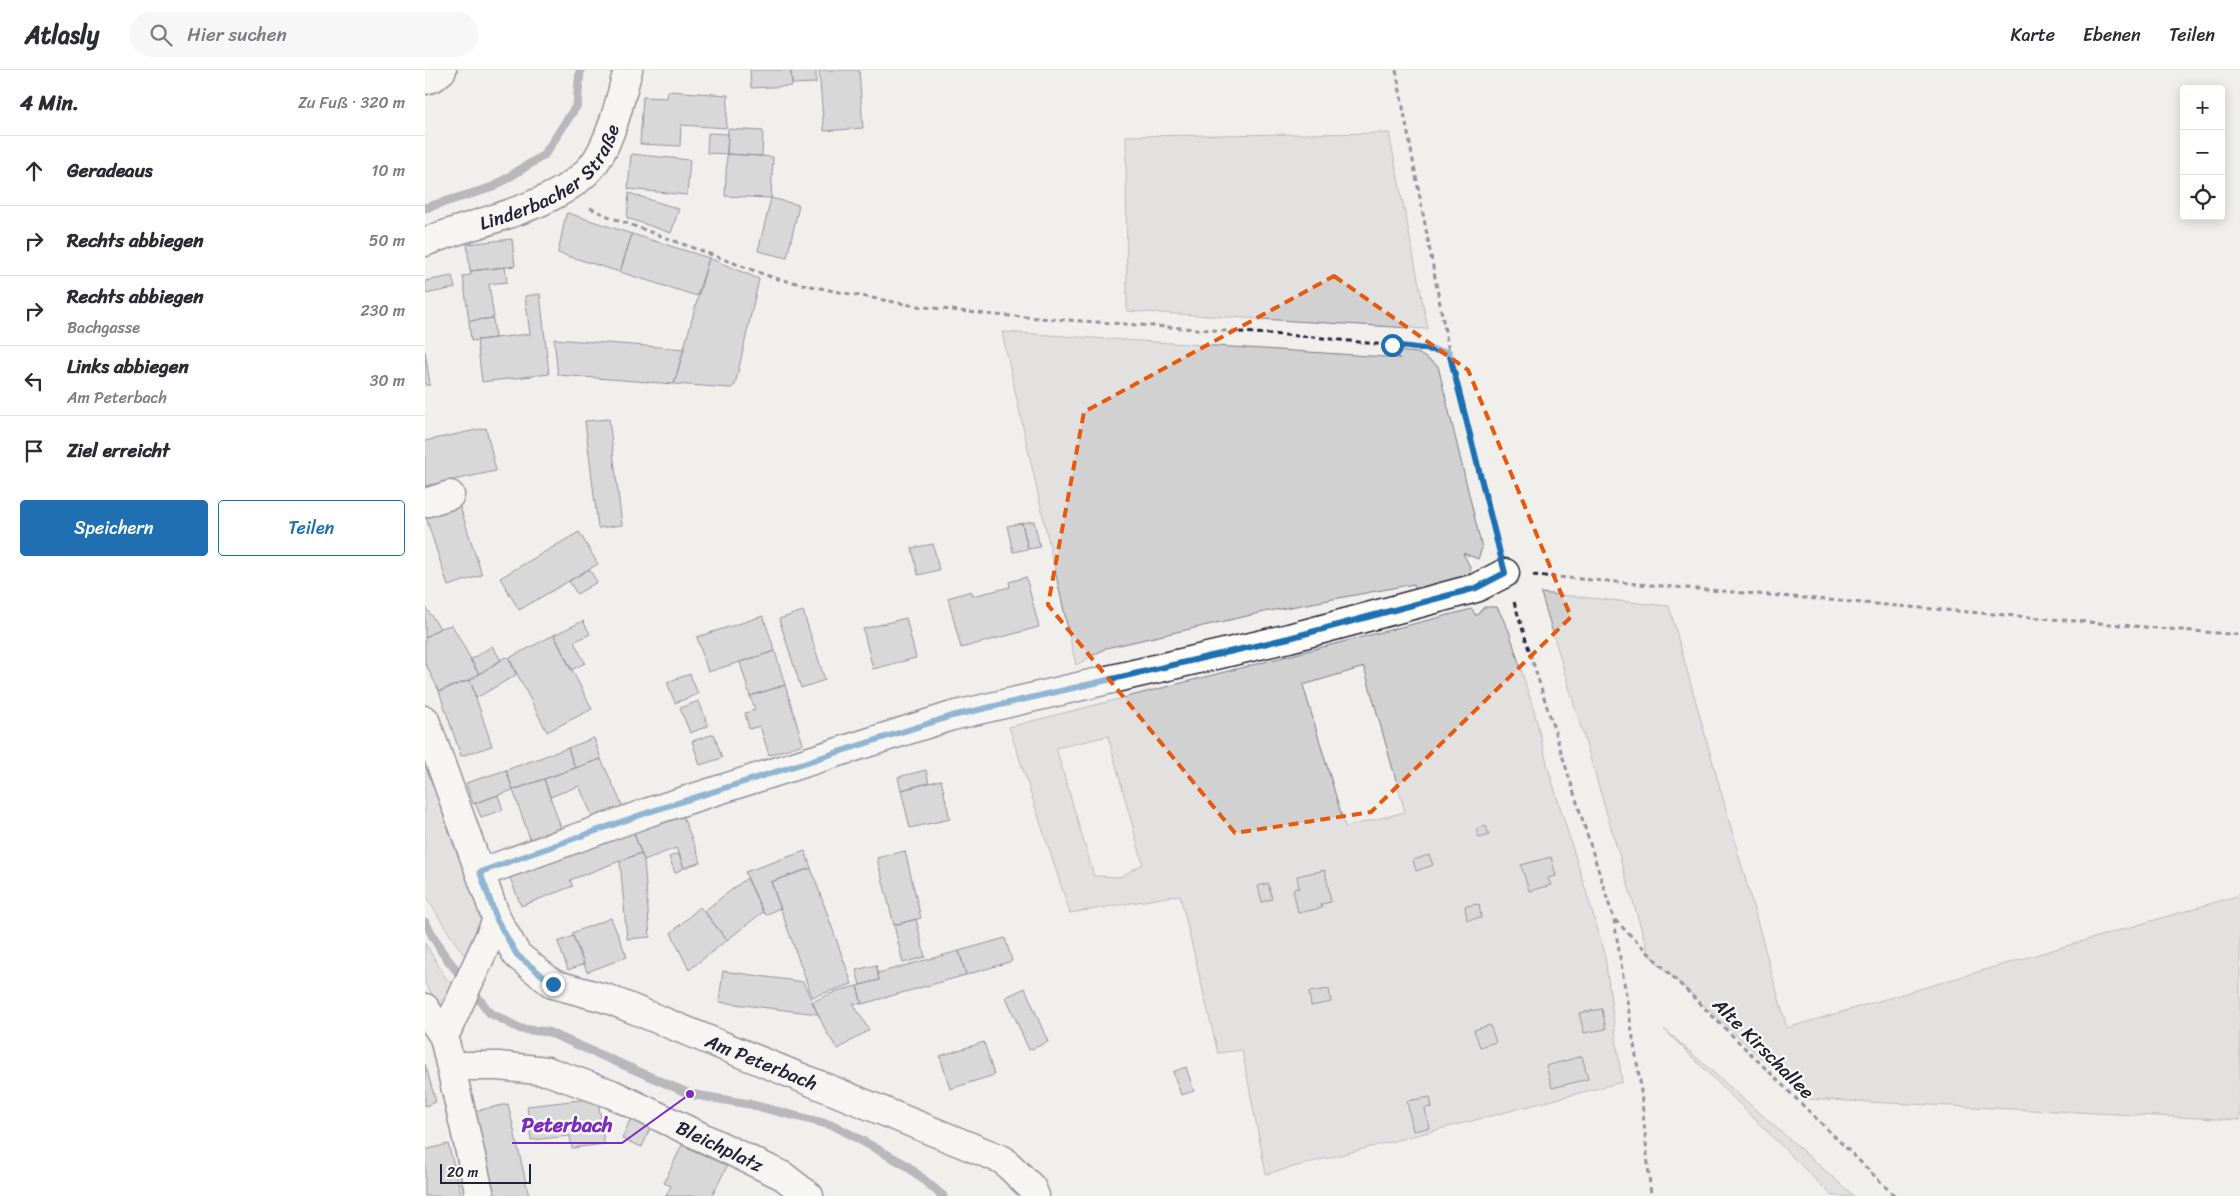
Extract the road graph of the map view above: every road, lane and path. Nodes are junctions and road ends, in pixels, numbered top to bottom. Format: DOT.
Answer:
graph roads {
  1 [pos="441,70"];
  2 [pos="628,70"];
  3 [pos="1396,70"];
  4 [pos="425,80"];
  5 [pos="560,193"];
  6 [pos="425,242"];
  7 [pos="1449,352"];
  8 [pos="1505,573"];
  9 [pos="2240,635"];
  10 [pos="425,720"];
  11 [pos="480,872"];
  12 [pos="497,920"];
  13 [pos="1614,920"];
  14 [pos="425,1008"];
  15 [pos="444,1037"];
  16 [pos="452,1066"];
  17 [pos="480,1196"];
  18 [pos="809,1196"];
  19 [pos="1035,1196"];
  20 [pos="1651,1196"];
  21 [pos="1895,1196"];
  1 -- 4 [label="street"];
  2 -- 5 [label="street, Linderbacher Straße"];
  3 -- 7 [label="path"];
  5 -- 6 [label="street, Linderbacher Straße"];
  5 -- 7 [label="path"];
  7 -- 8 [label="path"];
  8 -- 9 [label="path"];
  8 -- 11 [label="street"];
  8 -- 13 [label="path"];
  10 -- 11 [label="street, Am Peterbach"];
  11 -- 12 [label="street, Am Peterbach"];
  12 -- 15 [label="street"];
  12 -- 19 [label="street, Am Peterbach"];
  13 -- 20 [label="path"];
  13 -- 21 [label="path, Alte Kirschallee"];
  14 -- 15 [label="street"];
  15 -- 16 [label="street"];
  16 -- 17 [label="street"];
  16 -- 18 [label="street, Bleichplatz"];
}
